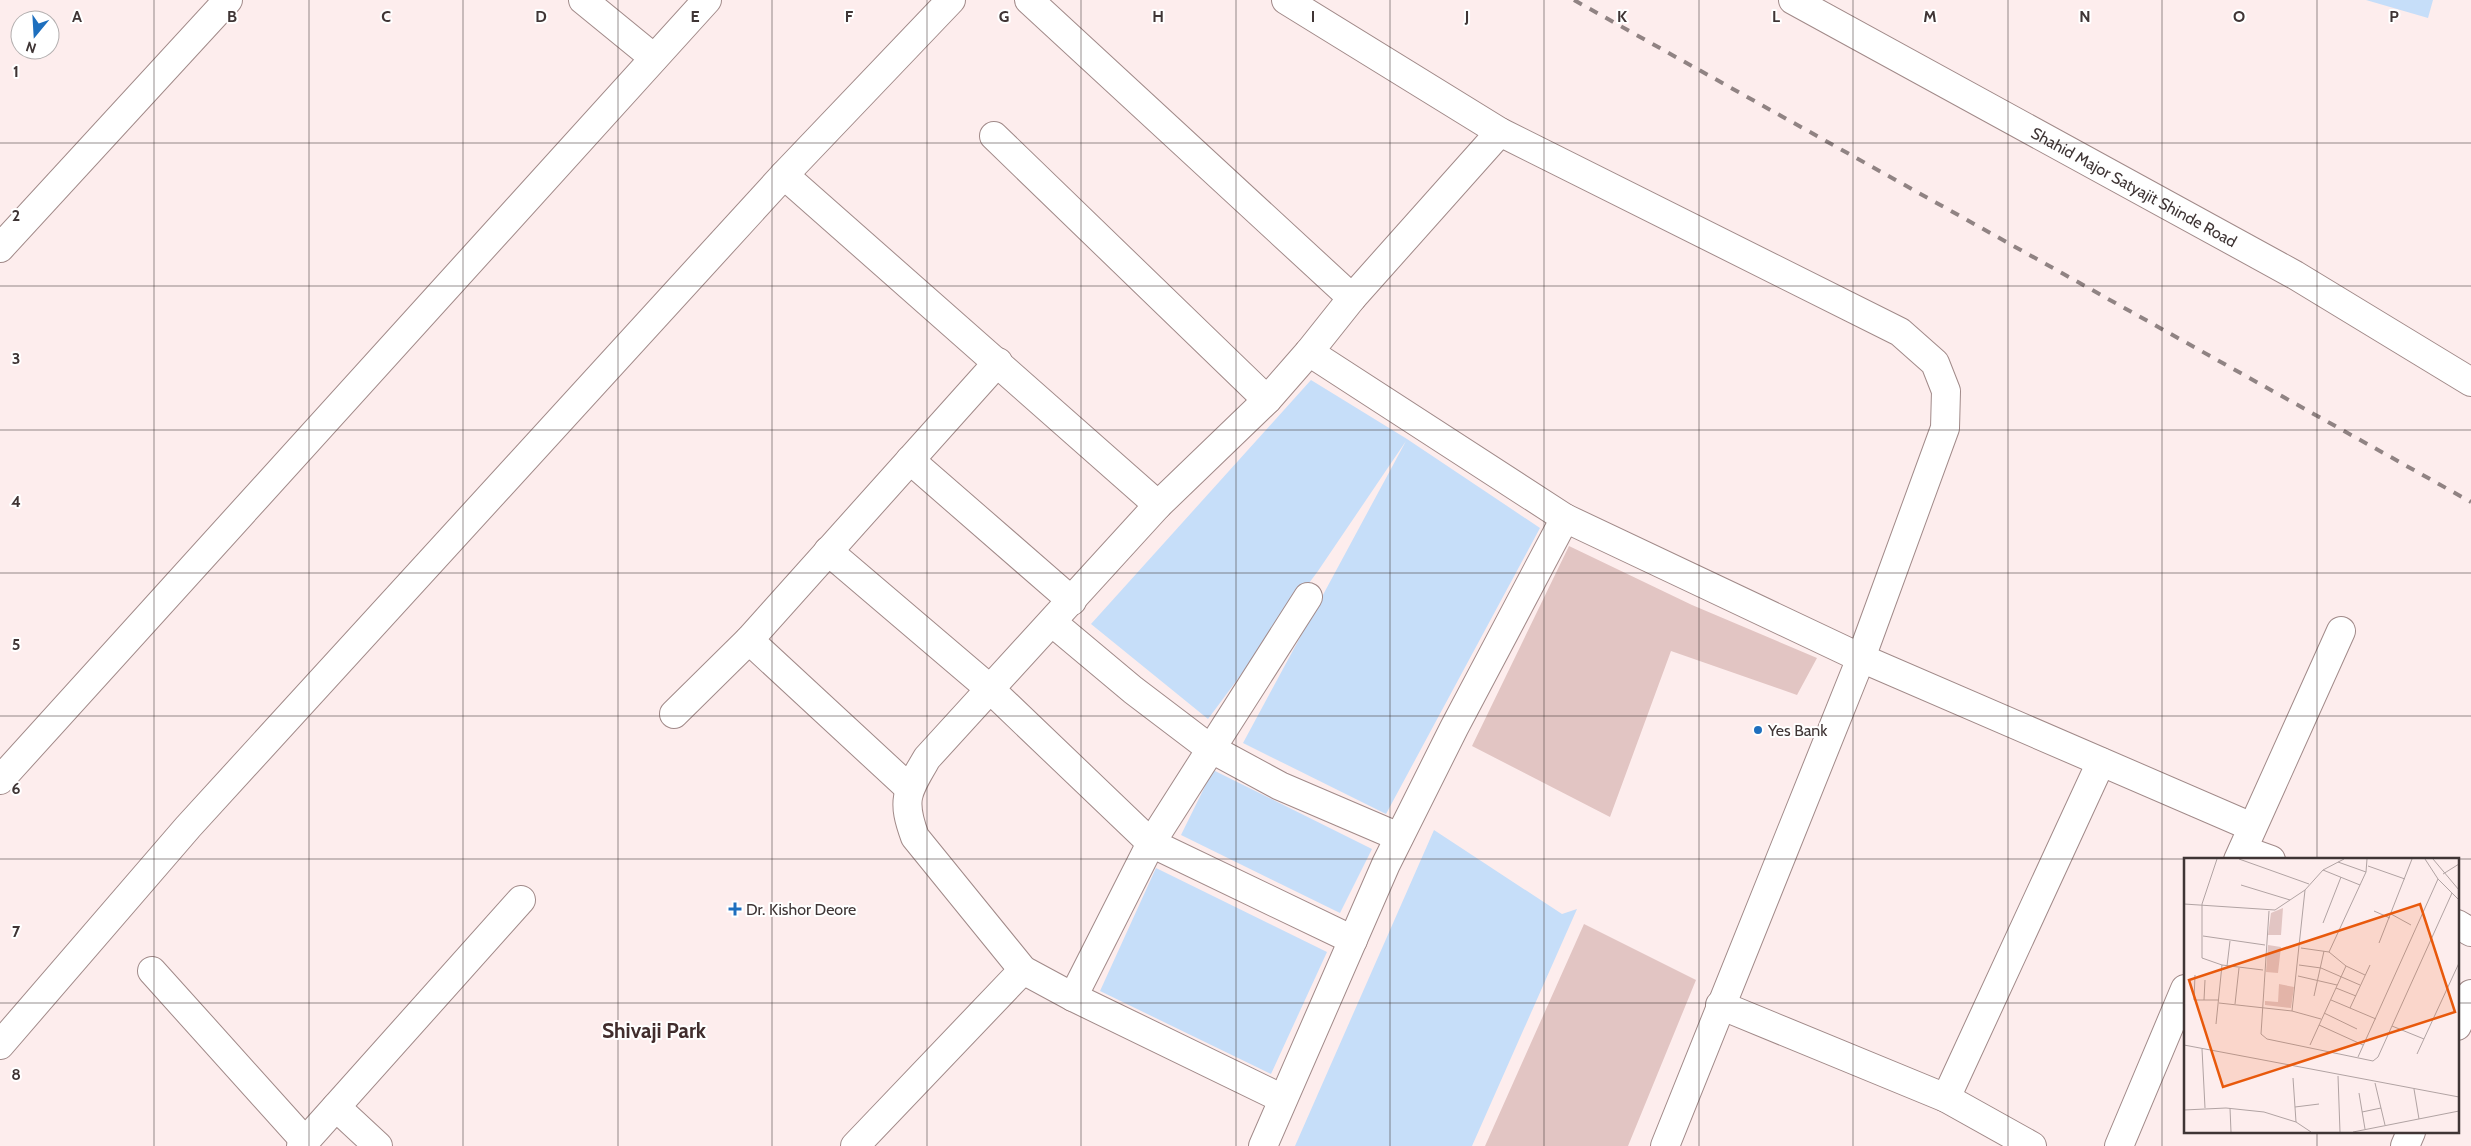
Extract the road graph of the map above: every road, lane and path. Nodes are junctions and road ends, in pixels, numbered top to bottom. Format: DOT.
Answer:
graph roads {
  1 [pos="228,0"];
  2 [pos="583,0"];
  3 [pos="707,0"];
  4 [pos="951,0"];
  5 [pos="1029,0"];
  6 [pos="1286,0"];
  7 [pos="1793,0"];
  8 [pos="654,58"];
  9 [pos="1500,132"];
  10 [pos="994,136"];
  11 [pos="784,175"];
  12 [pos="0,248"];
  13 [pos="1352,298"];
  14 [pos="1309,352"];
  15 [pos="998,362"];
  16 [pos="2471,382"];
  17 [pos="1267,400"];
  18 [pos="910,460"];
  19 [pos="1158,505"];
  20 [pos="1565,518"];
  21 [pos="828,551"];
  22 [pos="1308,597"];
  23 [pos="1072,601"];
  24 [pos="1053,623"];
  25 [pos="2341,631"];
  26 [pos="749,640"];
  27 [pos="1861,658"];
  28 [pos="990,689"];
  29 [pos="674,714"];
  30 [pos="1212,749"];
  31 [pos="2101,762"];
  32 [pos="0,780"];
  33 [pos="909,788"];
  34 [pos="1400,837"];
  35 [pos="1151,843"];
  36 [pos="2244,846"];
  37 [pos="2267,858"];
  38 [pos="521,900"];
  39 [pos="2458,925"];
  40 [pos="2471,932"];
  41 [pos="1353,940"];
  42 [pos="1023,970"];
  43 [pos="152,971"];
  44 [pos="2184,991"];
  45 [pos="2471,994"];
  46 [pos="1073,996"];
  47 [pos="1720,1005"];
  48 [pos="2458,1024"];
  49 [pos="0,1045"];
  50 [pos="1946,1098"];
  51 [pos="1283,1099"];
  52 [pos="336,1107"];
  53 [pos="2410,1134"];
  54 [pos="303,1144"];
  55 [pos="378,1146"];
  56 [pos="856,1146"];
  57 [pos="1263,1146"];
  58 [pos="1665,1146"];
  59 [pos="2032,1146"];
  60 [pos="2119,1146"];
  61 [pos="2406,1146"];
  1 -- 12 [label="street"];
  2 -- 8 [label="street"];
  3 -- 8 [label="street"];
  4 -- 11 [label="street"];
  5 -- 13 [label="street"];
  6 -- 9 [label="street"];
  7 -- 16 [label="street, Shahid Major Satyajit Shinde Road"];
  8 -- 32 [label="street"];
  9 -- 13 [label="street"];
  9 -- 27 [label="street"];
  10 -- 17 [label="street"];
  11 -- 15 [label="street"];
  11 -- 49 [label="street"];
  13 -- 14 [label="street"];
  14 -- 17 [label="street"];
  14 -- 20 [label="street"];
  15 -- 18 [label="street"];
  15 -- 19 [label="street"];
  17 -- 19 [label="street"];
  18 -- 21 [label="street"];
  18 -- 23 [label="street"];
  19 -- 23 [label="street"];
  20 -- 27 [label="street"];
  20 -- 34 [label="street"];
  21 -- 26 [label="street"];
  21 -- 28 [label="street"];
  22 -- 30 [label="street"];
  23 -- 24 [label="street"];
  24 -- 28 [label="street"];
  24 -- 30 [label="street"];
  25 -- 36 [label="street"];
  26 -- 29 [label="street"];
  26 -- 33 [label="street"];
  27 -- 31 [label="street"];
  27 -- 47 [label="street"];
  28 -- 33 [label="street"];
  28 -- 35 [label="street"];
  30 -- 34 [label="street"];
  30 -- 35 [label="street"];
  31 -- 36 [label="street"];
  31 -- 50 [label="street"];
  33 -- 42 [label="street"];
  34 -- 41 [label="street"];
  35 -- 41 [label="street"];
  35 -- 46 [label="street"];
  36 -- 37 [label="street"];
  38 -- 52 [label="street"];
  39 -- 40 [label="street"];
  41 -- 51 [label="street"];
  42 -- 46 [label="street"];
  42 -- 56 [label="street"];
  43 -- 54 [label="street"];
  44 -- 60 [label="street"];
  45 -- 48 [label="street"];
  46 -- 51 [label="street"];
  47 -- 50 [label="street"];
  47 -- 58 [label="street"];
  50 -- 59 [label="street"];
  51 -- 57 [label="street"];
  52 -- 54 [label="street"];
  52 -- 55 [label="street"];
  53 -- 61 [label="street"];
}
